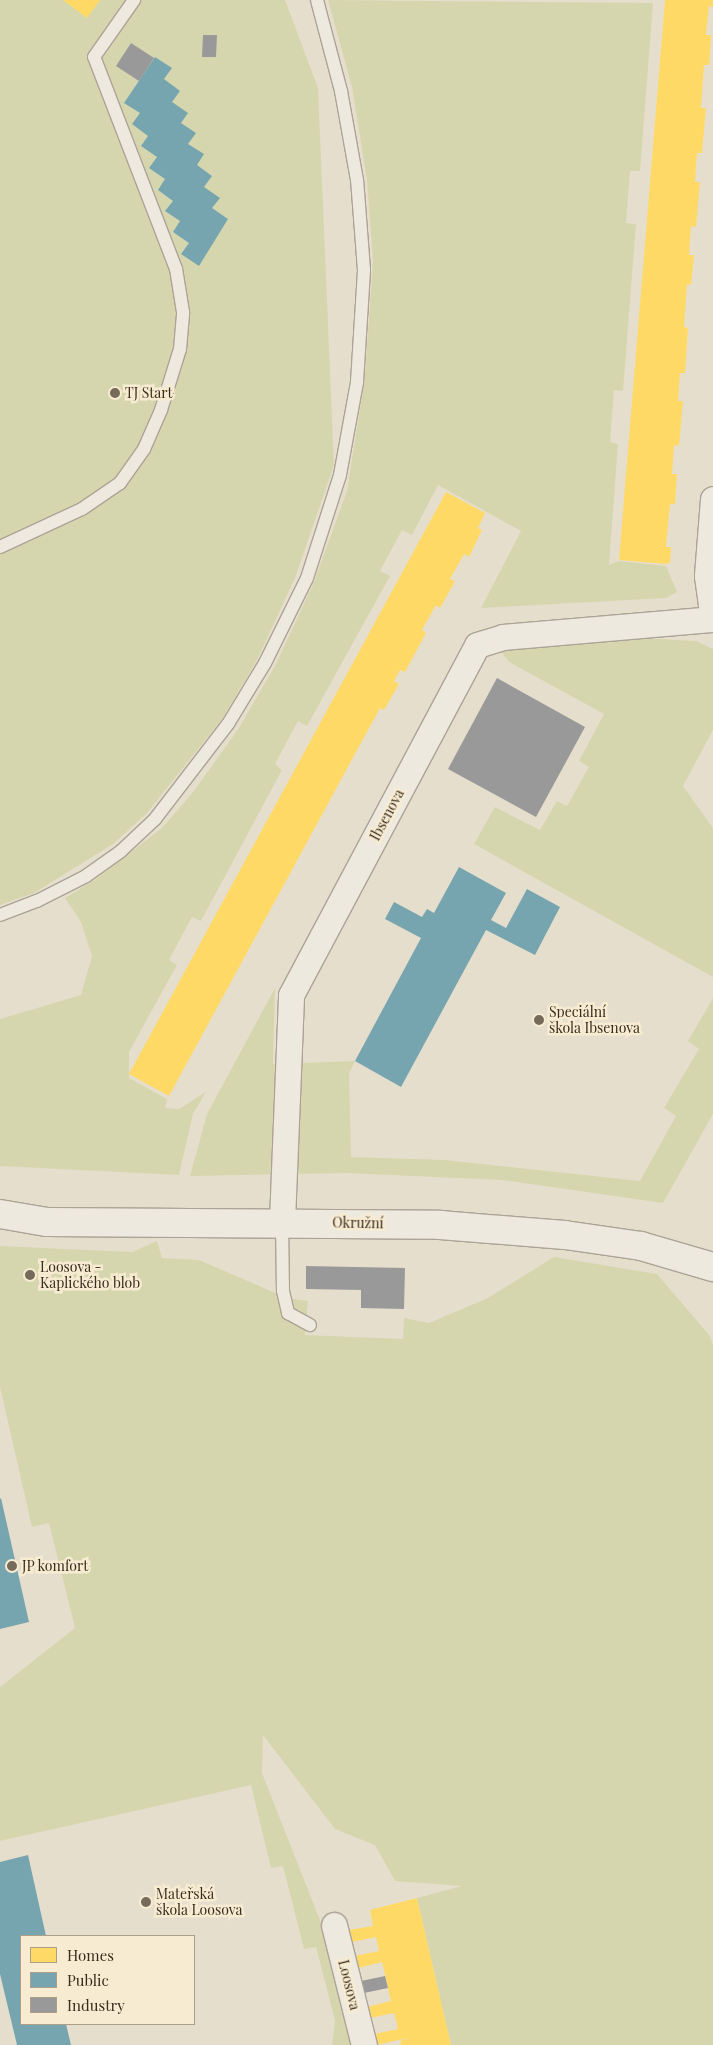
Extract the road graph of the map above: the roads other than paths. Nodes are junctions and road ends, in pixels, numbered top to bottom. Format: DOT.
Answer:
graph roads {
  1 [pos="134,0"];
  2 [pos="317,0"];
  3 [pos="713,499"];
  4 [pos="0,547"];
  5 [pos="713,619"];
  6 [pos="0,915"];
  7 [pos="0,1214"];
  8 [pos="282,1221"];
  9 [pos="713,1267"];
  10 [pos="310,1326"];
  11 [pos="334,1924"];
  12 [pos="364,2045"];
  1 -- 4 [label="lane"];
  2 -- 6 [label="lane"];
  3 -- 5 [label="street"];
  5 -- 8 [label="street, Ibsenova"];
  7 -- 8 [label="street, Okružní"];
  8 -- 9 [label="street, Okružní"];
  8 -- 10 [label="lane"];
  11 -- 12 [label="street, Loosova"];
}
